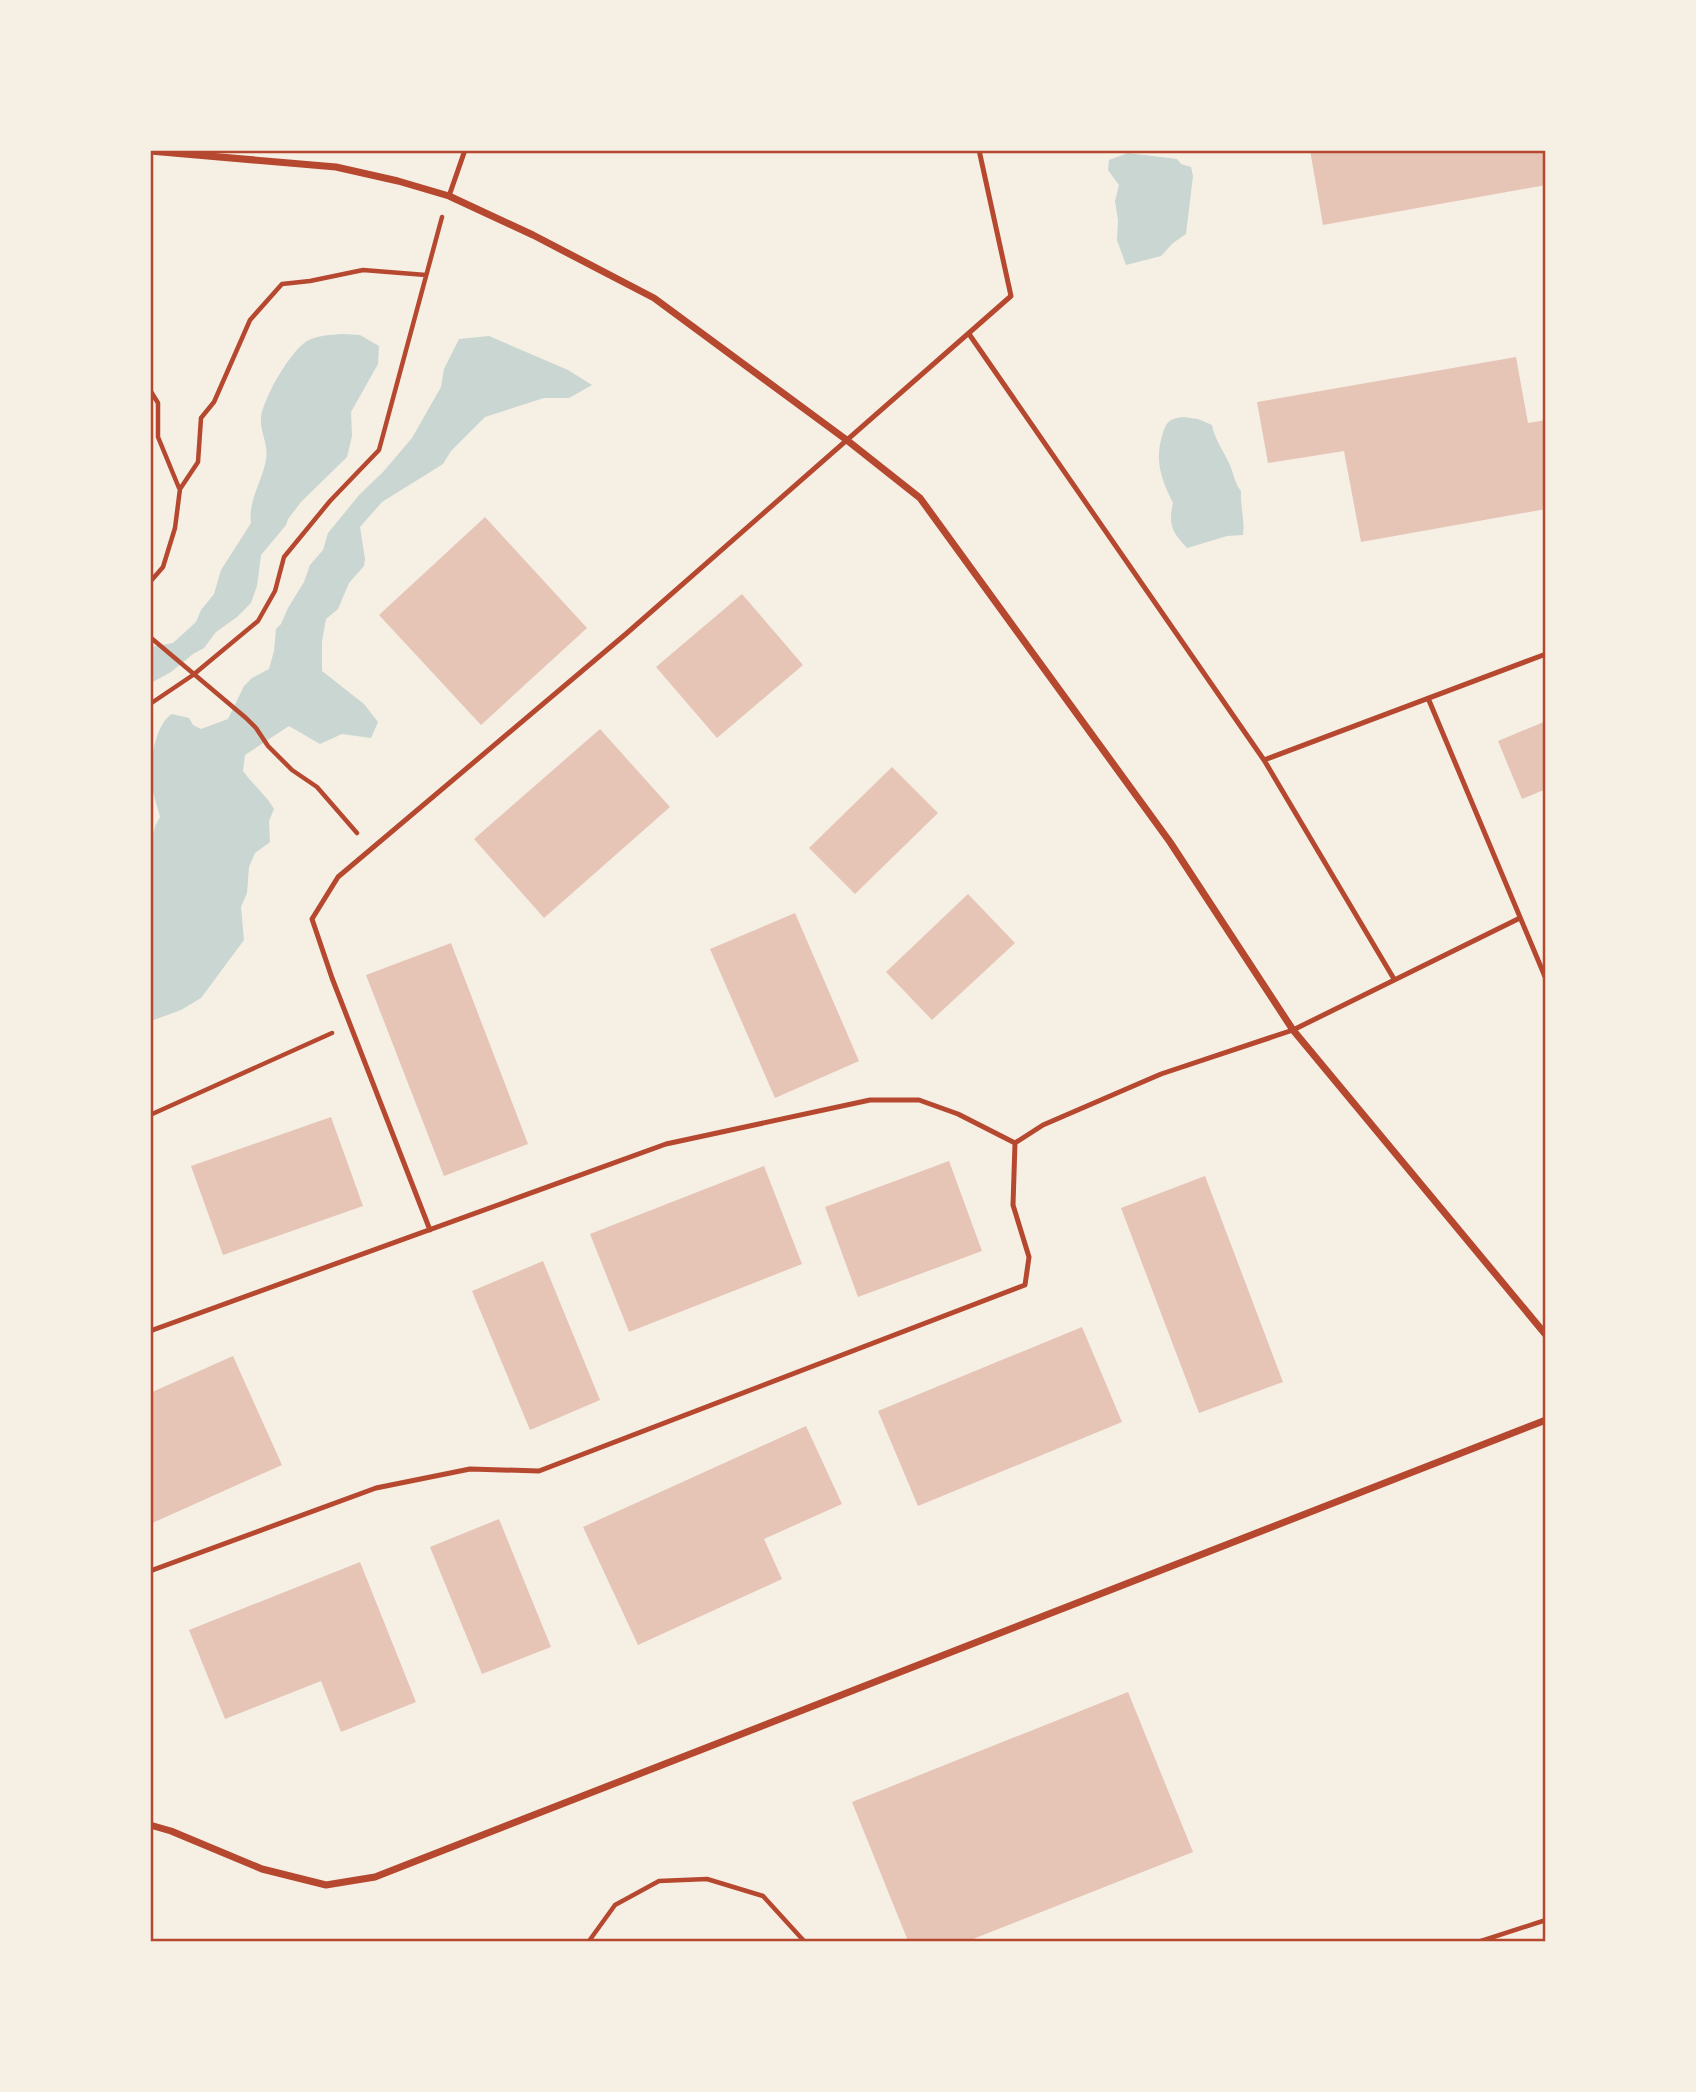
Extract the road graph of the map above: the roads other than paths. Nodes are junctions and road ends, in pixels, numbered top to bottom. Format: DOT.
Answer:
graph roads {
  1 [pos="150,150"];
  2 [pos="465,150"];
  3 [pos="979,150"];
  4 [pos="449,196"];
  5 [pos="969,334"];
  6 [pos="848,440"];
  7 [pos="1545,654"];
  8 [pos="1427,698"];
  9 [pos="1264,760"];
  10 [pos="1520,918"];
  11 [pos="1394,979"];
  12 [pos="1545,979"];
  13 [pos="1293,1030"];
  14 [pos="1015,1143"];
  15 [pos="430,1230"];
  16 [pos="150,1331"];
  17 [pos="1545,1335"];
  18 [pos="1545,1420"];
  19 [pos="150,1571"];
  20 [pos="150,1825"];
  1 -- 4 [label="street"];
  2 -- 4 [label="lane"];
  3 -- 5 [label="lane"];
  4 -- 6 [label="street"];
  5 -- 6 [label="lane"];
  5 -- 9 [label="lane"];
  6 -- 13 [label="street"];
  6 -- 15 [label="lane"];
  7 -- 8 [label="lane"];
  8 -- 9 [label="lane"];
  8 -- 10 [label="lane"];
  9 -- 11 [label="lane"];
  10 -- 11 [label="lane"];
  10 -- 12 [label="lane"];
  11 -- 13 [label="lane"];
  13 -- 14 [label="lane"];
  13 -- 17 [label="street"];
  14 -- 15 [label="lane"];
  14 -- 19 [label="lane"];
  15 -- 16 [label="lane"];
  18 -- 20 [label="street"];
}
